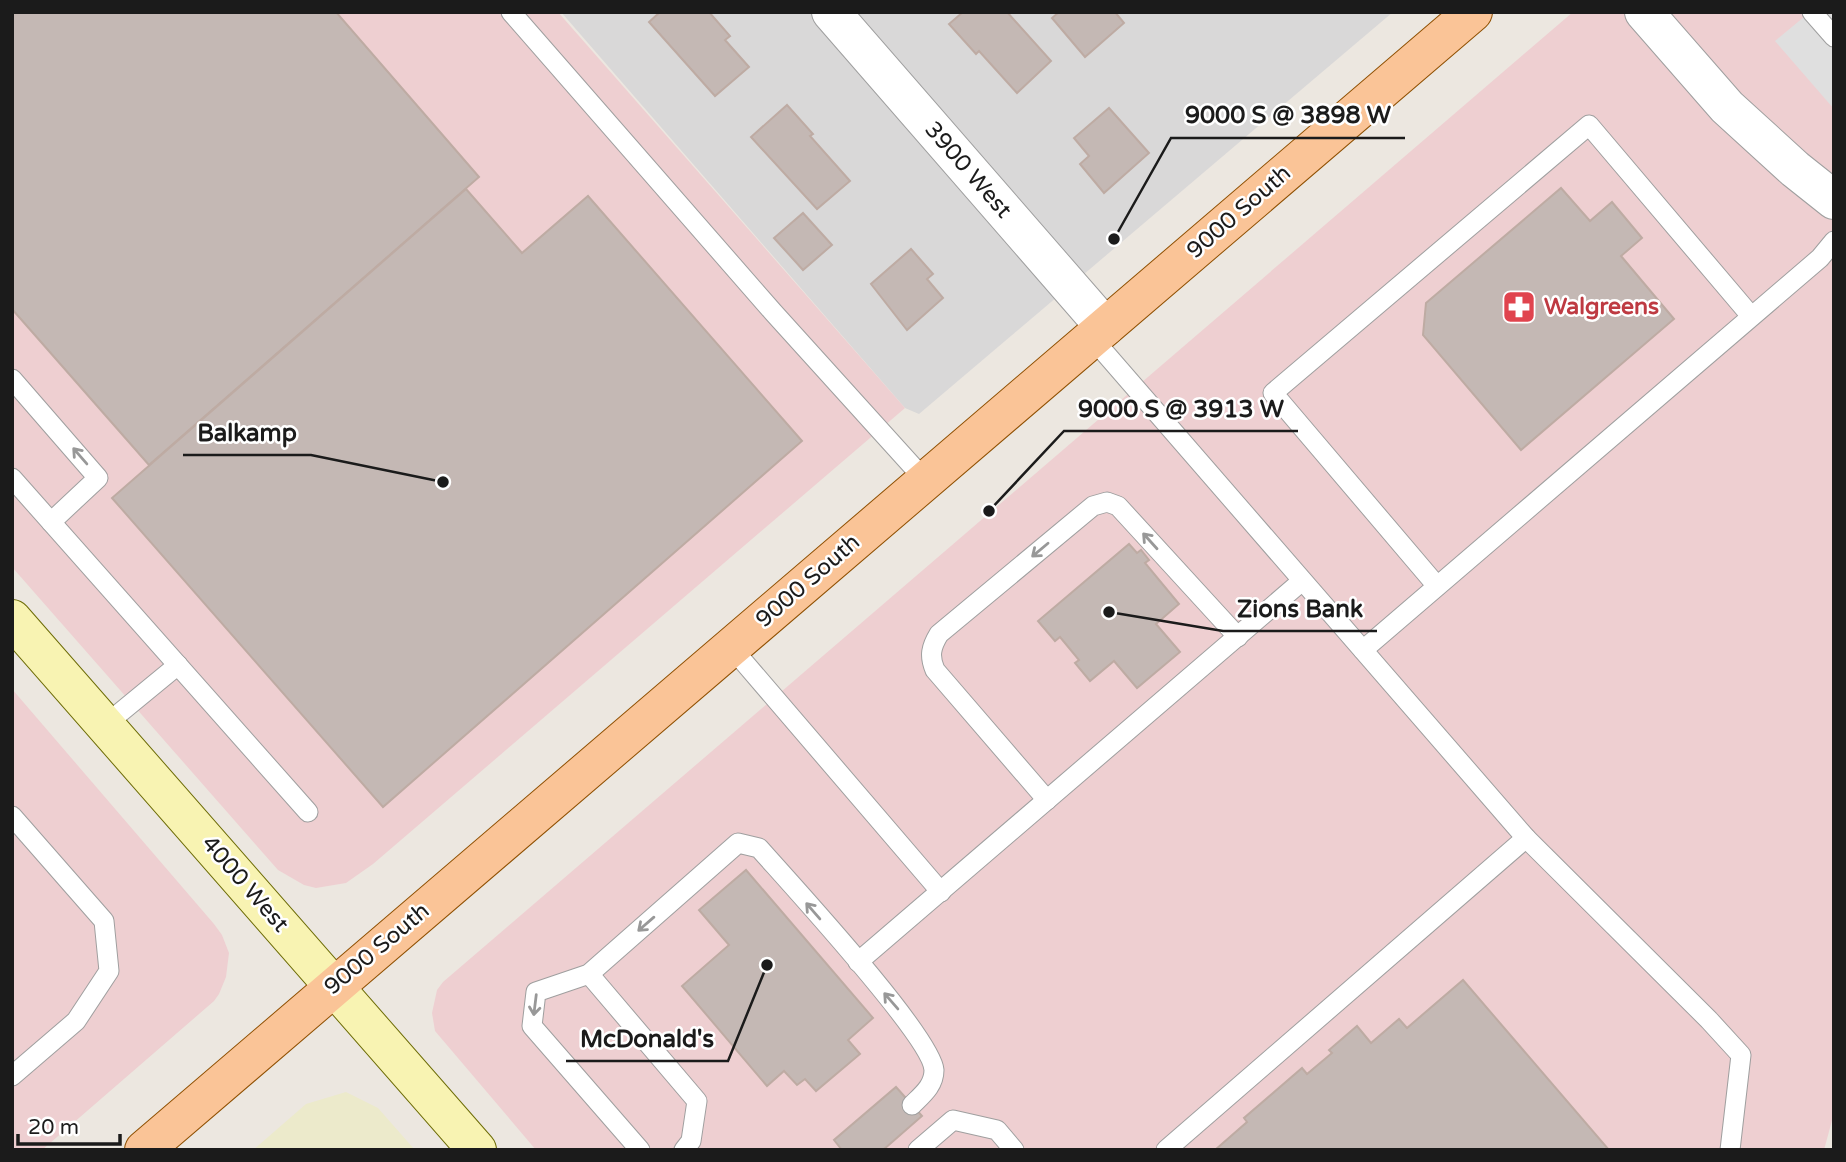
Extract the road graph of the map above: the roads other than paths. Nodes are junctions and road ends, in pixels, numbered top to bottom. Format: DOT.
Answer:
graph roads {
  1 [pos="511,12"];
  2 [pos="831,12"];
  3 [pos="1473,12"];
  4 [pos="1644,12"];
  5 [pos="1812,12"];
  6 [pos="1834,37"];
  7 [pos="1834,200"];
  8 [pos="1834,241"];
  9 [pos="1751,316"];
  10 [pos="1098,333"];
  11 [pos="12,379"];
  12 [pos="12,478"];
  13 [pos="925,480"];
  14 [pos="51,522"];
  15 [pos="1302,581"];
  16 [pos="1437,586"];
  17 [pos="12,619"];
  18 [pos="1238,637"];
  19 [pos="731,647"];
  20 [pos="1363,650"];
  21 [pos="178,665"];
  22 [pos="106,725"];
  23 [pos="1046,800"];
  24 [pos="308,812"];
  25 [pos="12,816"];
  26 [pos="1526,838"];
  27 [pos="941,892"];
  28 [pos="858,962"];
  29 [pos="589,974"];
  30 [pos="334,986"];
  31 [pos="12,1076"];
  32 [pos="912,1105"];
  33 [pos="144,1150"];
  34 [pos="477,1150"];
  35 [pos="640,1150"];
  36 [pos="684,1150"];
  37 [pos="918,1150"];
  38 [pos="1014,1150"];
  39 [pos="1166,1150"];
  40 [pos="1730,1150"];
  1 -- 13 [label="lane"];
  2 -- 10 [label="street, 3900 West"];
  3 -- 10 [label="main road, 9000 South"];
  4 -- 7 [label="street"];
  5 -- 6 [label="lane"];
  8 -- 9 [label="lane"];
  9 -- 16 [label="lane"];
  9 -- 16 [label="lane"];
  10 -- 13 [label="main road, 9000 South"];
  10 -- 15 [label="lane"];
  14 -- 11 [label="lane, one-way"];
  12 -- 14 [label="lane"];
  13 -- 19 [label="main road, 9000 South"];
  14 -- 21 [label="lane"];
  15 -- 18 [label="lane"];
  15 -- 20 [label="lane"];
  16 -- 20 [label="lane"];
  17 -- 22 [label="main road, 4000 West"];
  18 -- 23 [label="lane"];
  18 -- 23 [label="lane, one-way"];
  19 -- 27 [label="lane"];
  19 -- 30 [label="main road, 9000 South"];
  20 -- 26 [label="lane"];
  21 -- 22 [label="lane"];
  21 -- 24 [label="lane"];
  22 -- 30 [label="main road, 4000 West"];
  23 -- 27 [label="lane"];
  25 -- 31 [label="lane"];
  26 -- 39 [label="lane"];
  26 -- 40 [label="lane"];
  27 -- 28 [label="lane"];
  28 -- 29 [label="lane, one-way"];
  32 -- 28 [label="lane, one-way"];
  29 -- 35 [label="lane, one-way"];
  29 -- 36 [label="lane"];
  30 -- 33 [label="main road, 9000 South"];
  30 -- 34 [label="main road, 4000 West"];
  37 -- 38 [label="lane"];
}
